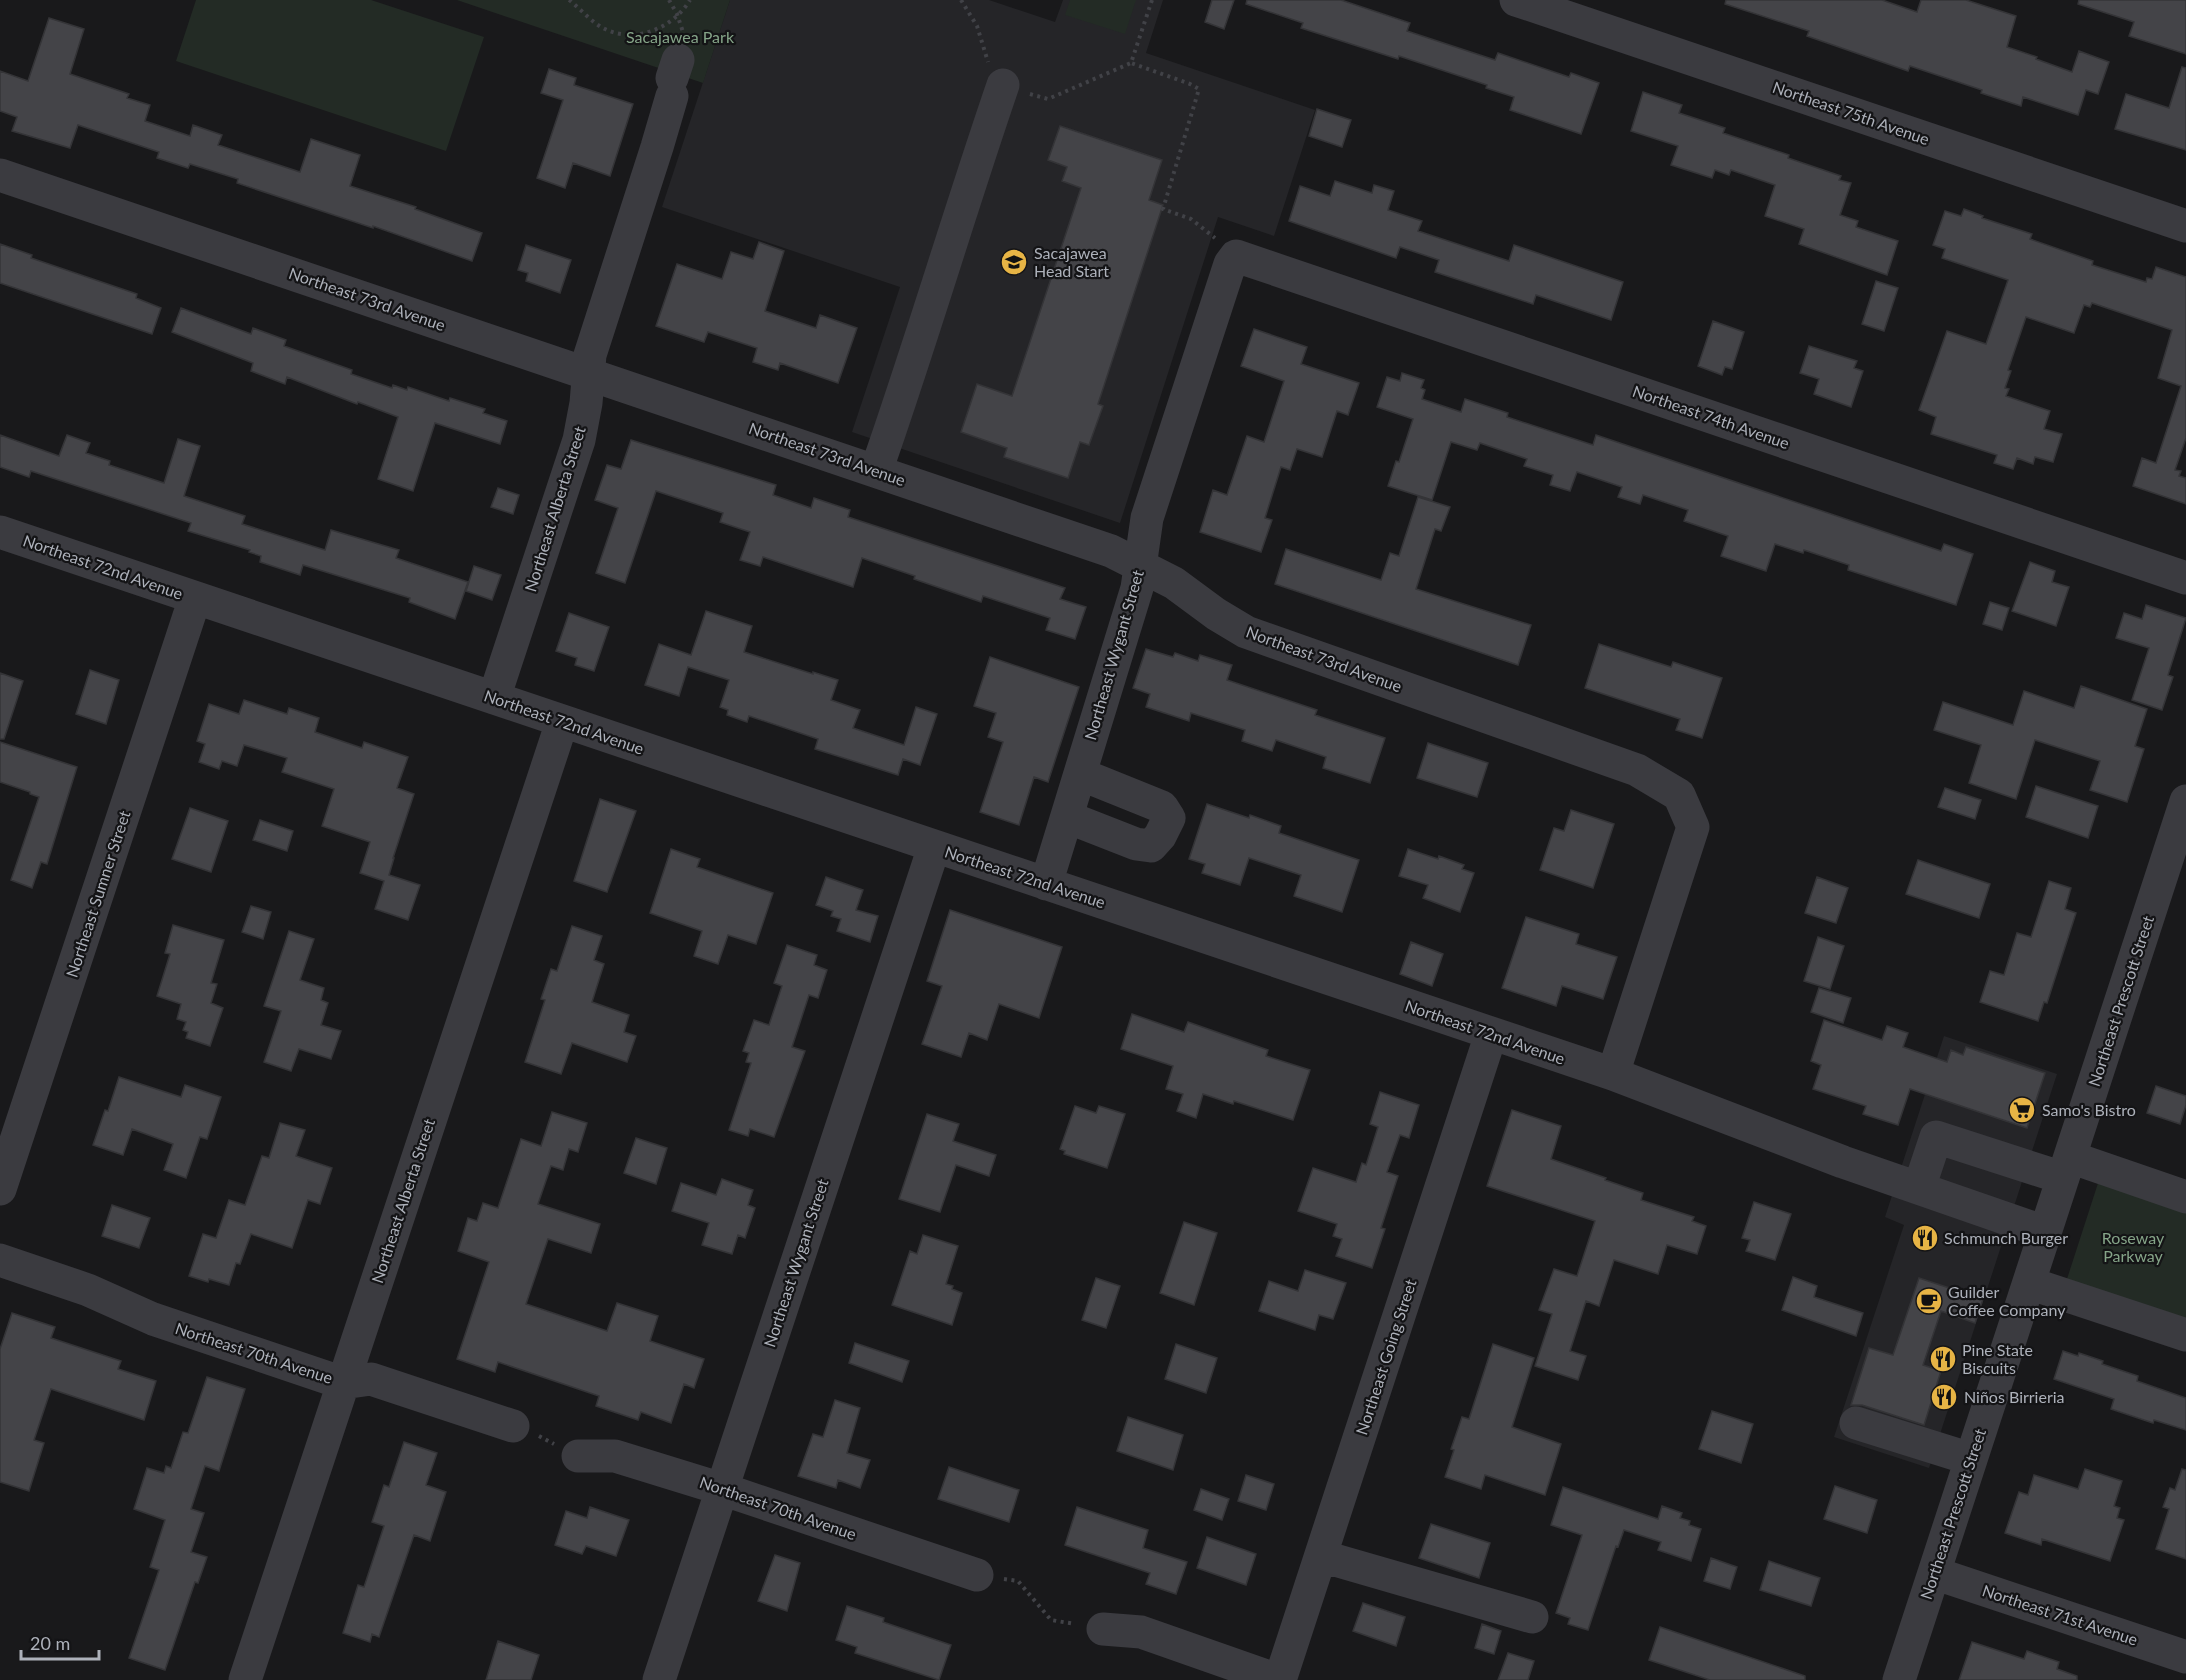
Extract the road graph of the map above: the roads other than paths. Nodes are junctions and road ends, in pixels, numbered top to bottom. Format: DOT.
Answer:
graph roads {
  1 [pos="1516,0"];
  2 [pos="674,78"];
  3 [pos="1003,85"];
  4 [pos="0,175"];
  5 [pos="2186,226"];
  6 [pos="1236,256"];
  7 [pos="588,374"];
  8 [pos="876,471"];
  9 [pos="0,532"];
  10 [pos="1140,566"];
  11 [pos="2186,578"];
  12 [pos="195,598"];
  13 [pos="494,698"];
  14 [pos="562,722"];
  15 [pos="1080,774"];
  16 [pos="2186,801"];
  17 [pos="1067,817"];
  18 [pos="934,847"];
  19 [pos="2175,873"];
  20 [pos="1046,884"];
  21 [pos="1491,1034"];
  22 [pos="1613,1074"];
  23 [pos="2066,1168"];
  24 [pos="1919,1188"];
  25 [pos="0,1189"];
  26 [pos="2186,1197"];
  27 [pos="2045,1232"];
  28 [pos="0,1260"];
  29 [pos="2029,1283"];
  30 [pos="2186,1335"];
  31 [pos="343,1383"];
  32 [pos="1856,1423"];
  33 [pos="513,1426"];
  34 [pos="578,1456"];
  35 [pos="1971,1459"];
  36 [pos="722,1489"];
  37 [pos="1321,1556"];
  38 [pos="1934,1573"];
  39 [pos="977,1575"];
  40 [pos="1532,1617"];
  41 [pos="1102,1629"];
  42 [pos="2186,1657"];
  43 [pos="244,1680"];
  44 [pos="659,1680"];
  45 [pos="1279,1680"];
  46 [pos="1899,1680"];
  1 -- 5 [label="street, Northeast 75th Avenue"];
  2 -- 7 [label="street, Northeast Alberta Street"];
  3 -- 8 [label="street"];
  4 -- 7 [label="street, Northeast 73rd Avenue"];
  6 -- 10 [label="street, Northeast Wygant Street"];
  6 -- 11 [label="street, Northeast 74th Avenue"];
  7 -- 8 [label="street, Northeast 73rd Avenue"];
  7 -- 13 [label="street, Northeast Alberta Street"];
  8 -- 10 [label="street, Northeast 73rd Avenue"];
  9 -- 12 [label="street, Northeast 72nd Avenue"];
  10 -- 15 [label="street, Northeast Wygant Street"];
  10 -- 22 [label="street, Northeast 73rd Avenue"];
  12 -- 13 [label="street, Northeast 72nd Avenue"];
  12 -- 25 [label="street, Northeast Sumner Street"];
  13 -- 14 [label="street, Northeast 72nd Avenue"];
  14 -- 18 [label="street, Northeast 72nd Avenue"];
  14 -- 31 [label="street, Northeast Alberta Street"];
  15 -- 17 [label="street, Northeast Wygant Street"];
  15 -- 17 [label="street"];
  16 -- 19 [label="street, Northeast Prescott Street"];
  17 -- 20 [label="street, Northeast Wygant Street"];
  18 -- 20 [label="street, Northeast 72nd Avenue"];
  18 -- 36 [label="street, Northeast Wygant Street"];
  19 -- 23 [label="street, Northeast Prescott Street"];
  20 -- 21 [label="street, Northeast 72nd Avenue"];
  21 -- 22 [label="street, Northeast 72nd Avenue"];
  21 -- 37 [label="street, Northeast Going Street"];
  22 -- 24 [label="street, Northeast 72nd Avenue"];
  23 -- 24 [label="street"];
  23 -- 26 [label="street"];
  23 -- 27 [label="street, Northeast Prescott Street"];
  24 -- 27 [label="street, Northeast 72nd Avenue"];
  27 -- 29 [label="street, Northeast Prescott Street"];
  28 -- 31 [label="street, Northeast 70th Avenue"];
  29 -- 30 [label="street"];
  29 -- 35 [label="street, Northeast Prescott Street"];
  31 -- 33 [label="street, Northeast 70th Avenue"];
  31 -- 43 [label="street, Northeast Alberta Street"];
  32 -- 35 [label="street"];
  34 -- 36 [label="street, Northeast 70th Avenue"];
  35 -- 38 [label="street, Northeast Prescott Street"];
  36 -- 39 [label="street, Northeast 70th Avenue"];
  36 -- 44 [label="street, Northeast Wygant Street"];
  37 -- 40 [label="street"];
  37 -- 45 [label="street, Northeast Going Street"];
  38 -- 42 [label="street, Northeast 71st Avenue"];
  38 -- 46 [label="street, Northeast Prescott Street"];
  41 -- 45 [label="street"];
}
